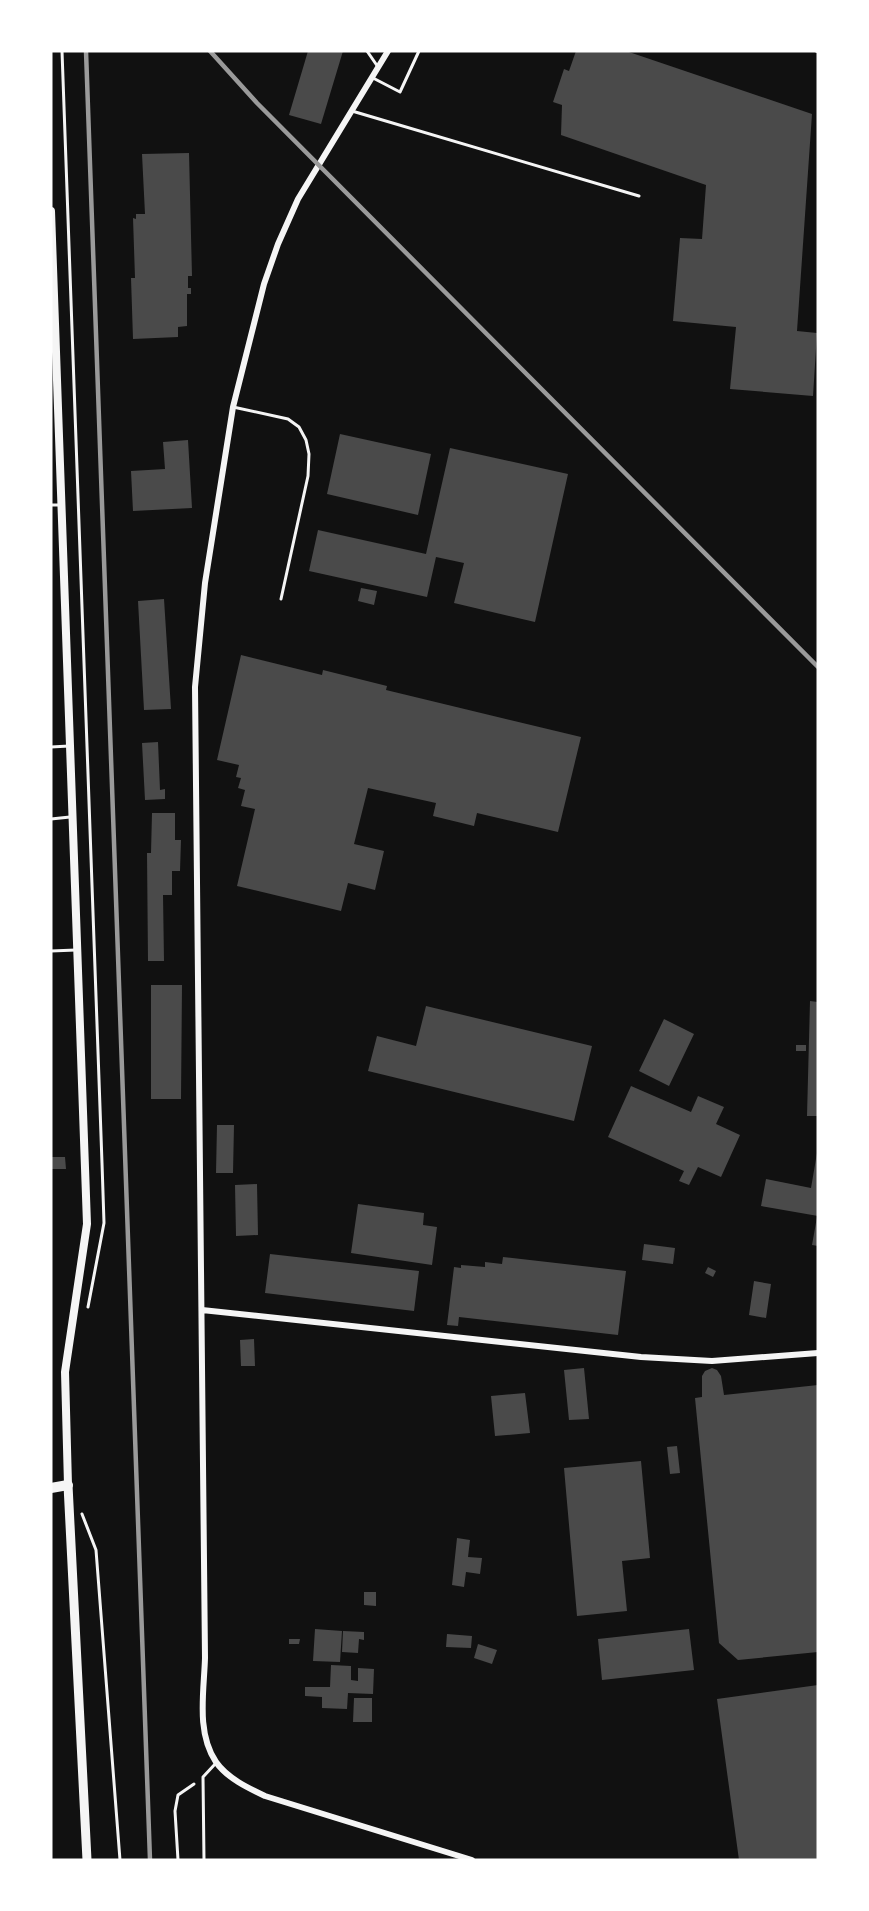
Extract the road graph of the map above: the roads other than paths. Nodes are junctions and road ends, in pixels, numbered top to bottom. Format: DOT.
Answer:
graph roads {
  1 [pos="367,51"];
  2 [pos="388,51"];
  3 [pos="419,51"];
  4 [pos="378,67"];
  5 [pos="371,77"];
  6 [pos="350,110"];
  7 [pos="639,196"];
  8 [pos="51,211"];
  9 [pos="54,385"];
  10 [pos="233,407"];
  11 [pos="51,505"];
  12 [pos="62,505"];
  13 [pos="281,599"];
  14 [pos="70,746"];
  15 [pos="51,747"];
  16 [pos="73,817"];
  17 [pos="51,819"];
  18 [pos="78,950"];
  19 [pos="51,951"];
  20 [pos="202,1310"];
  21 [pos="818,1353"];
  22 [pos="68,1485"];
  23 [pos="51,1488"];
  24 [pos="216,1762"];
  25 [pos="87,1860"];
  26 [pos="204,1860"];
  27 [pos="472,1860"];
  1 -- 4 [label="lane"];
  2 -- 4 [label="street"];
  3 -- 5 [label="lane"];
  4 -- 5 [label="street"];
  5 -- 6 [label="street"];
  6 -- 7 [label="lane"];
  6 -- 10 [label="street"];
  8 -- 9 [label="street"];
  9 -- 12 [label="street"];
  10 -- 13 [label="lane"];
  10 -- 20 [label="street"];
  11 -- 12 [label="lane"];
  12 -- 14 [label="street"];
  14 -- 15 [label="lane"];
  14 -- 16 [label="street"];
  16 -- 17 [label="lane"];
  16 -- 18 [label="street"];
  18 -- 19 [label="lane"];
  18 -- 22 [label="street"];
  20 -- 21 [label="street"];
  20 -- 24 [label="street"];
  22 -- 23 [label="highway"];
  22 -- 25 [label="main road"];
  24 -- 26 [label="lane"];
  24 -- 27 [label="street"];
}
